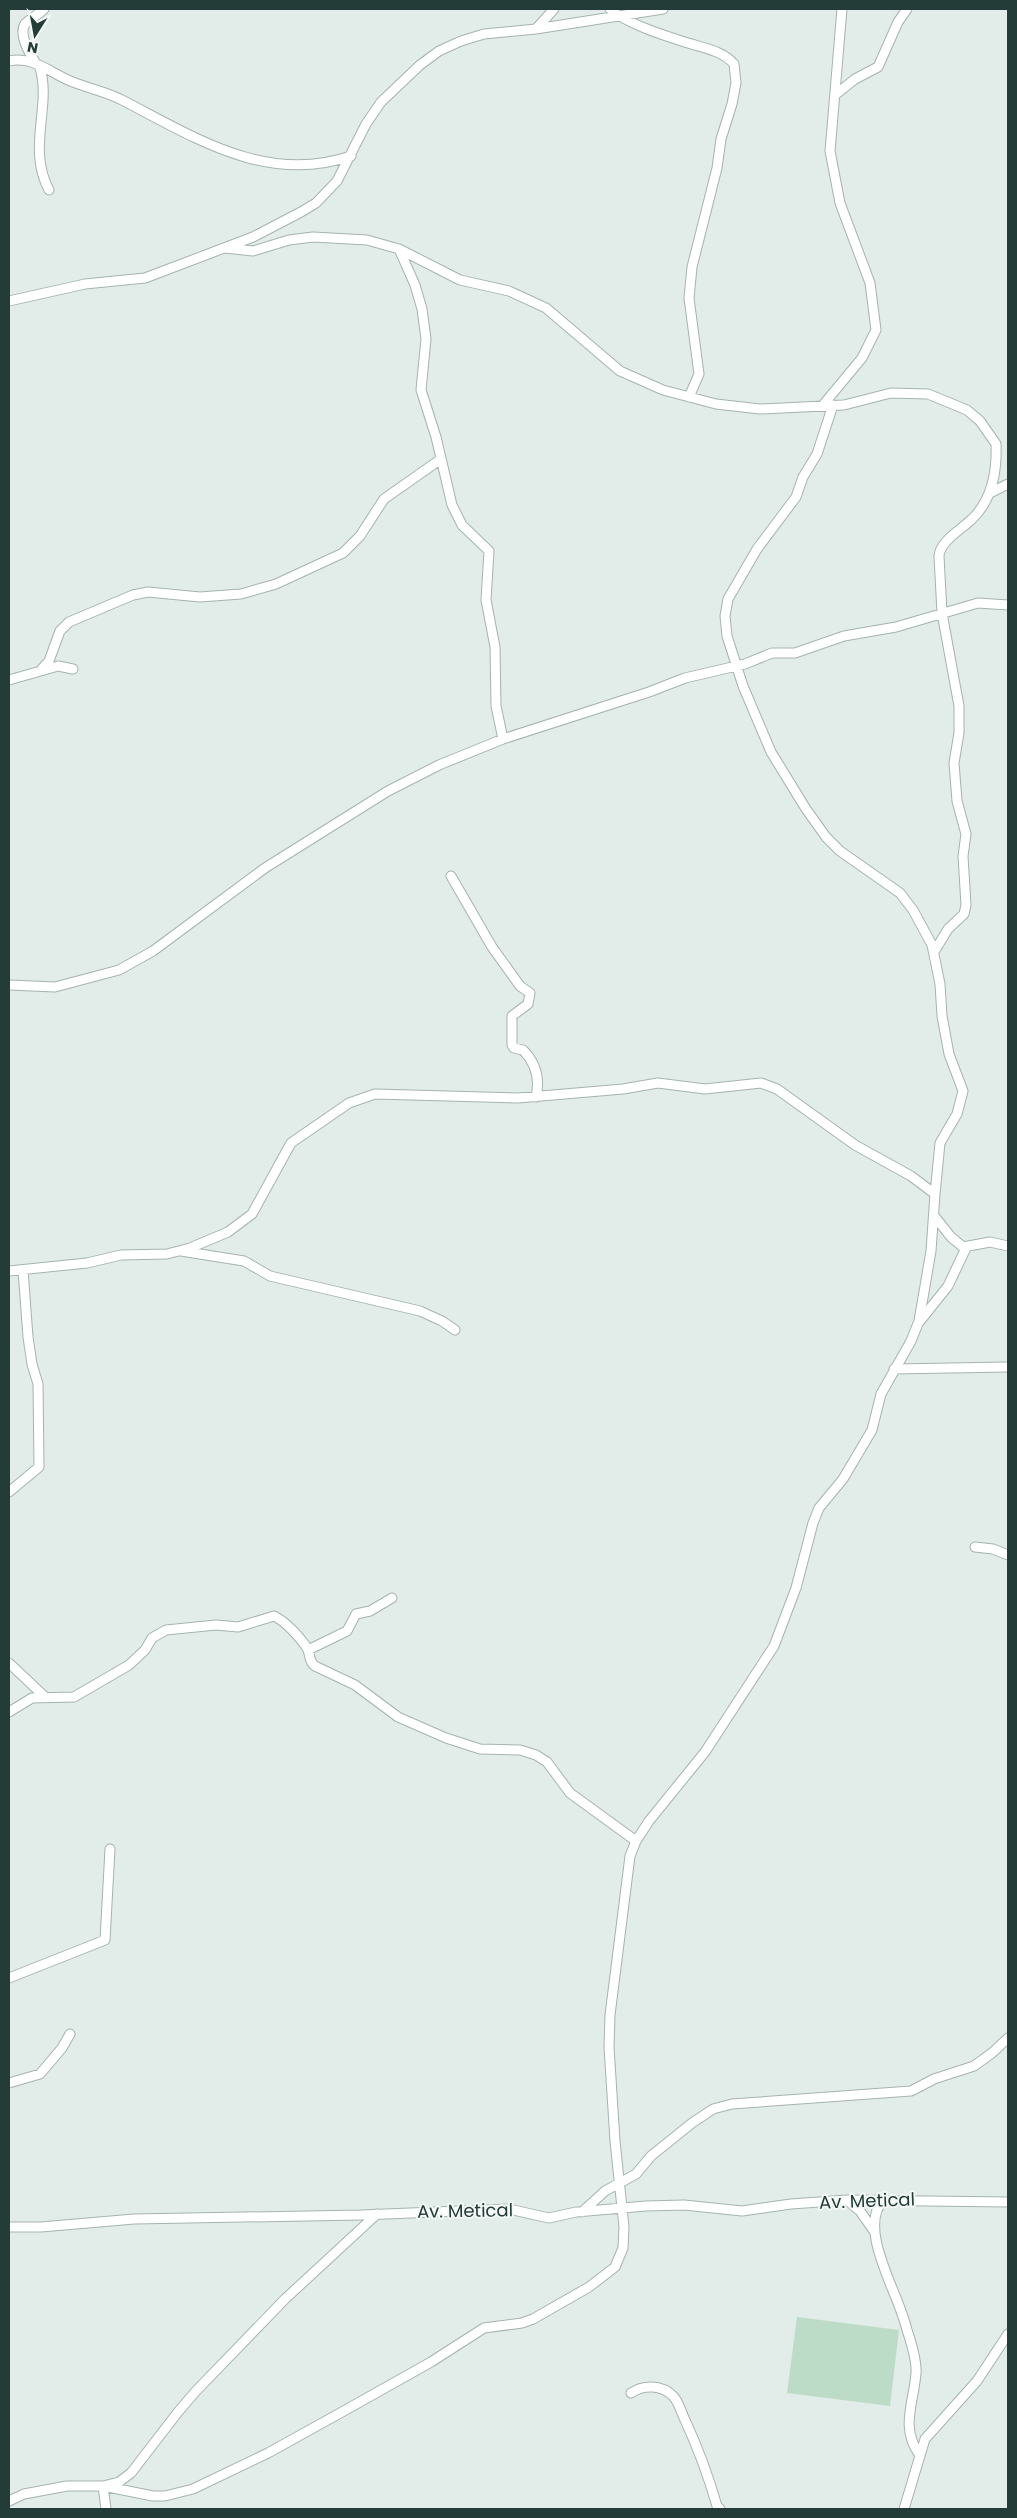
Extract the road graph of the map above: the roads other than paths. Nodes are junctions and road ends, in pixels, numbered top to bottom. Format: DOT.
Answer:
graph roads {
  1 [pos="44,9"];
  2 [pos="554,9"];
  3 [pos="610,9"];
  4 [pos="663,9"];
  5 [pos="842,9"];
  6 [pos="907,9"];
  7 [pos="619,16"];
  8 [pos="536,29"];
  9 [pos="9,61"];
  10 [pos="37,64"];
  11 [pos="835,96"];
  12 [pos="351,156"];
  13 [pos="50,190"];
  14 [pos="225,248"];
  15 [pos="399,249"];
  16 [pos="9,300"];
  17 [pos="689,397"];
  18 [pos="828,405"];
  19 [pos="441,459"];
  20 [pos="1008,484"];
  21 [pos="990,493"];
  22 [pos="1008,605"];
  23 [pos="942,613"];
  24 [pos="736,666"];
  25 [pos="40,670"];
  26 [pos="73,670"];
  27 [pos="9,680"];
  28 [pos="503,739"];
  29 [pos="451,876"];
  30 [pos="934,952"];
  31 [pos="9,985"];
  32 [pos="536,1097"];
  33 [pos="935,1194"];
  34 [pos="935,1217"];
  35 [pos="1008,1246"];
  36 [pos="966,1248"];
  37 [pos="181,1251"];
  38 [pos="22,1270"];
  39 [pos="9,1271"];
  40 [pos="920,1321"];
  41 [pos="455,1330"];
  42 [pos="1008,1367"];
  43 [pos="894,1369"];
  44 [pos="9,1492"];
  45 [pos="975,1547"];
  46 [pos="1008,1555"];
  47 [pos="392,1598"];
  48 [pos="308,1650"];
  49 [pos="9,1663"];
  50 [pos="44,1696"];
  51 [pos="9,1712"];
  52 [pos="636,1841"];
  53 [pos="110,1849"];
  54 [pos="9,1978"];
  55 [pos="70,2034"];
  56 [pos="1008,2038"];
  57 [pos="9,2083"];
  58 [pos="620,2184"];
  59 [pos="884,2199"];
  60 [pos="847,2200"];
  61 [pos="1008,2202"];
  62 [pos="623,2209"];
  63 [pos="582,2212"];
  64 [pos="377,2214"];
  65 [pos="9,2227"];
  66 [pos="874,2231"];
  67 [pos="1008,2334"];
  68 [pos="631,2393"];
  69 [pos="919,2454"];
  70 [pos="103,2486"];
  71 [pos="9,2501"];
  72 [pos="718,2508"];
  73 [pos="106,2509"];
  74 [pos="904,2509"];
  1 -- 10 [label="street"];
  2 -- 8 [label="street"];
  3 -- 7 [label="street"];
  4 -- 7 [label="street"];
  5 -- 11 [label="street"];
  6 -- 11 [label="street"];
  7 -- 8 [label="street"];
  7 -- 17 [label="street"];
  8 -- 12 [label="street"];
  9 -- 10 [label="street"];
  10 -- 12 [label="street"];
  10 -- 13 [label="street"];
  11 -- 18 [label="street"];
  12 -- 14 [label="street"];
  14 -- 15 [label="street"];
  14 -- 16 [label="street"];
  15 -- 17 [label="street"];
  15 -- 19 [label="street"];
  17 -- 18 [label="street"];
  18 -- 21 [label="street"];
  18 -- 24 [label="street"];
  19 -- 25 [label="street"];
  19 -- 28 [label="street"];
  20 -- 21 [label="street"];
  21 -- 23 [label="street"];
  22 -- 23 [label="street"];
  23 -- 24 [label="street"];
  23 -- 30 [label="street"];
  24 -- 28 [label="street"];
  24 -- 30 [label="street"];
  25 -- 26 [label="street"];
  25 -- 27 [label="street"];
  28 -- 31 [label="street"];
  29 -- 32 [label="street"];
  30 -- 33 [label="street"];
  32 -- 33 [label="street"];
  32 -- 37 [label="street"];
  33 -- 34 [label="street"];
  34 -- 36 [label="street"];
  34 -- 40 [label="street"];
  35 -- 36 [label="street"];
  36 -- 40 [label="street"];
  37 -- 38 [label="street"];
  37 -- 41 [label="street"];
  38 -- 39 [label="street"];
  38 -- 44 [label="street"];
  40 -- 43 [label="street"];
  42 -- 43 [label="street"];
  43 -- 52 [label="street"];
  45 -- 46 [label="street"];
  47 -- 48 [label="street"];
  48 -- 50 [label="street"];
  48 -- 52 [label="street"];
  49 -- 50 [label="street"];
  50 -- 51 [label="street"];
  52 -- 58 [label="street"];
  53 -- 54 [label="street"];
  55 -- 57 [label="street"];
  56 -- 58 [label="street"];
  58 -- 62 [label="street"];
  58 -- 63 [label="street"];
  59 -- 60 [label="street, Av. Metical"];
  59 -- 61 [label="street, Av. Metical"];
  59 -- 66 [label="street"];
  60 -- 62 [label="street, Av. Metical"];
  60 -- 66 [label="street"];
  62 -- 63 [label="street, Av. Metical"];
  62 -- 70 [label="street"];
  63 -- 64 [label="street, Av. Metical"];
  64 -- 65 [label="street, Av. Metical"];
  64 -- 70 [label="street"];
  66 -- 69 [label="street"];
  67 -- 69 [label="street"];
  68 -- 72 [label="street"];
  69 -- 74 [label="street"];
  70 -- 71 [label="street"];
  70 -- 73 [label="street"];
}
